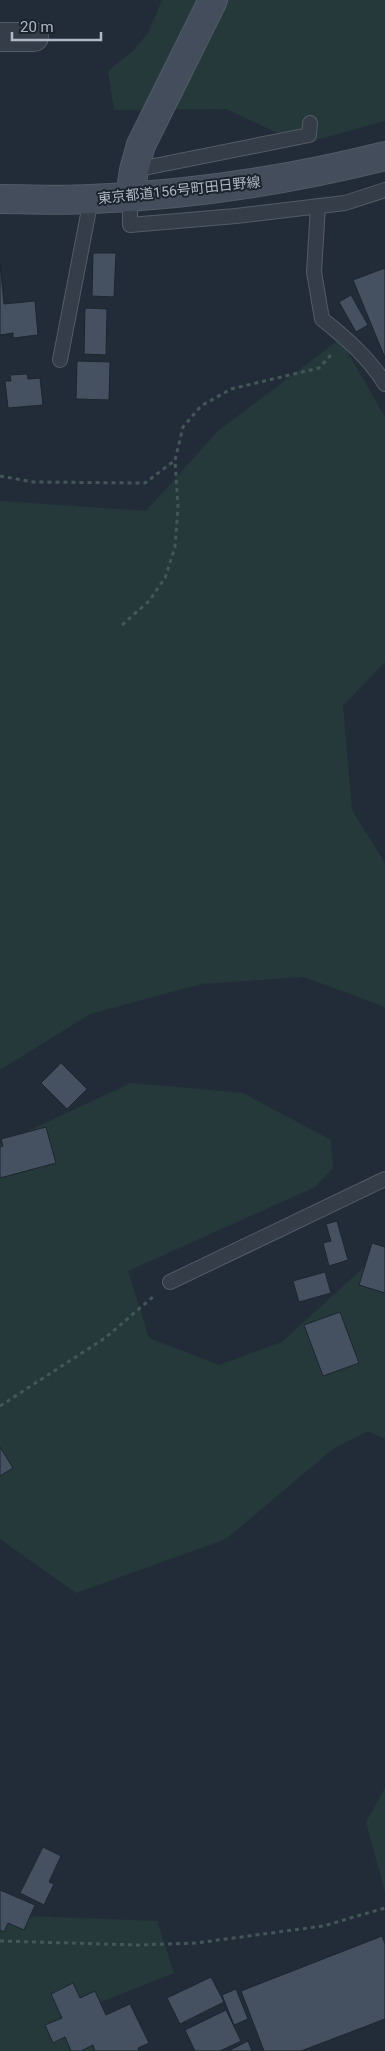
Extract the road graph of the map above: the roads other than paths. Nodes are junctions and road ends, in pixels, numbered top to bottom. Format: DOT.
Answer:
graph roads {
  1 [pos="213,0"];
  2 [pos="0,37"];
  3 [pos="34,37"];
  4 [pos="310,123"];
  5 [pos="385,156"];
  6 [pos="132,183"];
  7 [pos="385,190"];
  8 [pos="0,199"];
  9 [pos="91,199"];
  10 [pos="318,206"];
  11 [pos="60,360"];
  12 [pos="385,384"];
  13 [pos="385,1179"];
  14 [pos="170,1282"];
  1 -- 6 [label="main road"];
  2 -- 3 [label="street"];
  4 -- 6 [label="lane"];
  5 -- 6 [label="main road, 東京都道156号町田日野線"];
  6 -- 9 [label="main road, 東京都道156号町田日野線"];
  6 -- 10 [label="lane"];
  7 -- 10 [label="lane"];
  8 -- 9 [label="main road, 東京都道156号町田日野線"];
  9 -- 11 [label="lane"];
  10 -- 12 [label="lane"];
  13 -- 14 [label="lane"];
}
